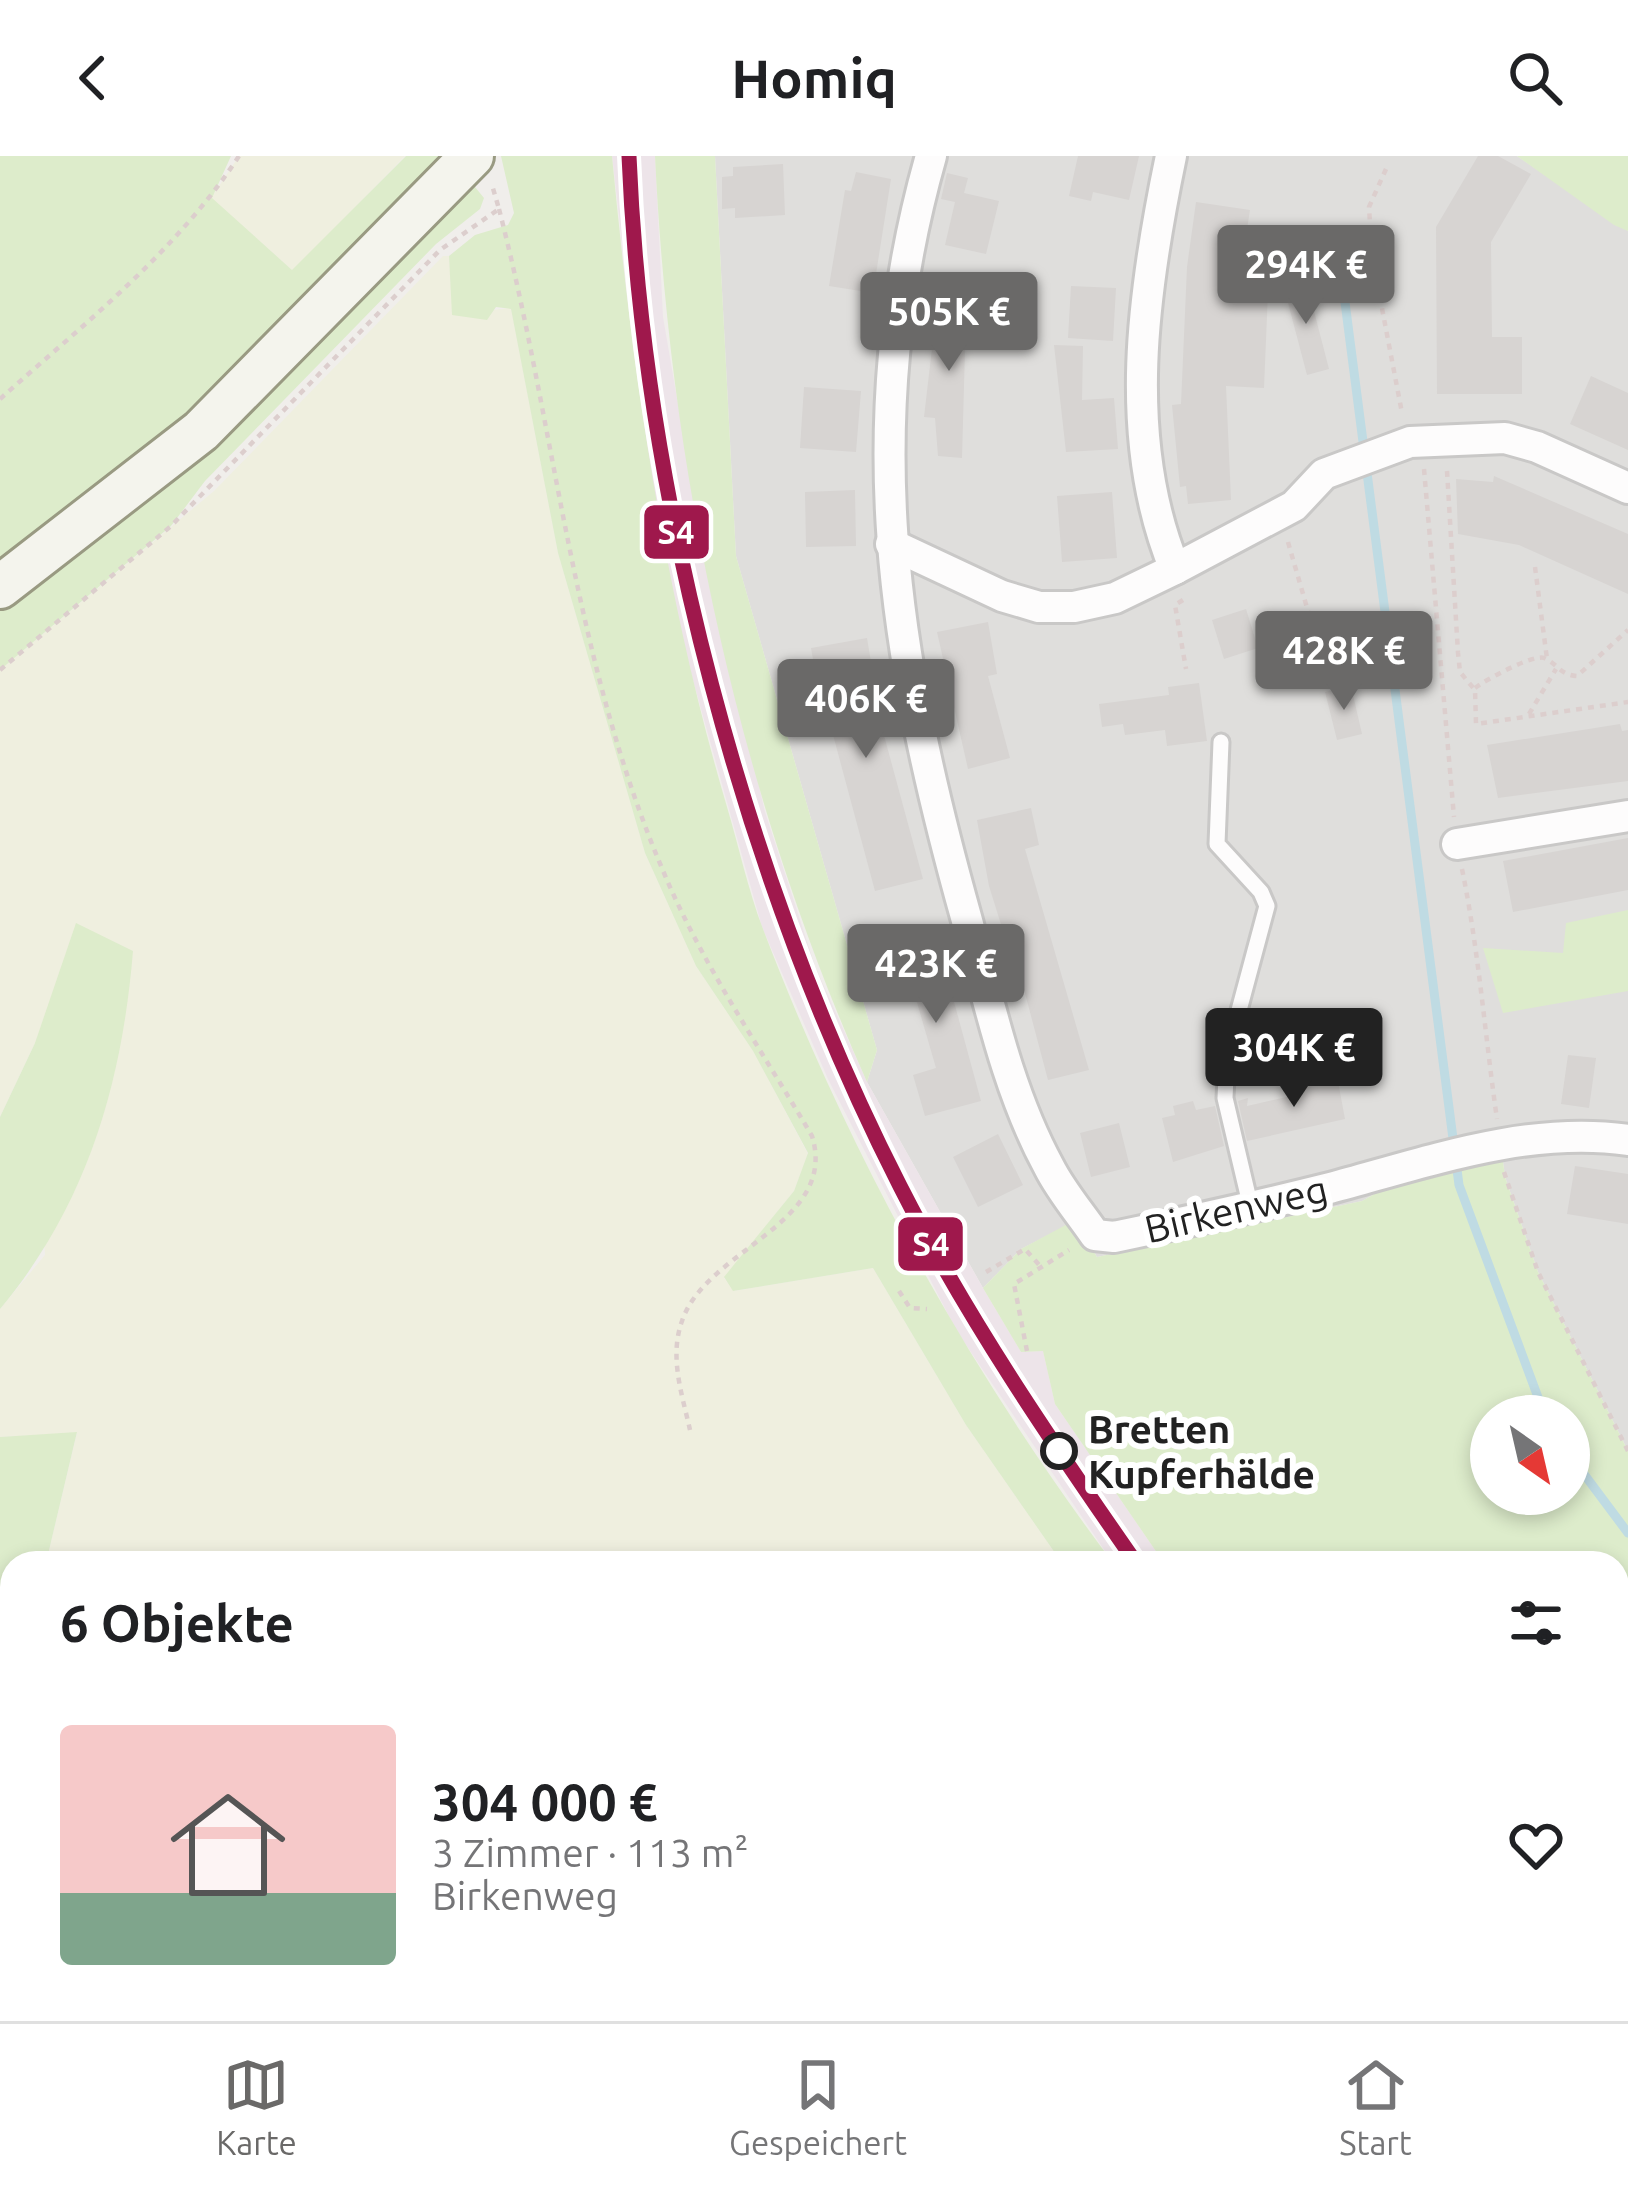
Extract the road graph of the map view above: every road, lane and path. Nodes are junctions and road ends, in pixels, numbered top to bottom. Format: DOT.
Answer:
graph roads {
  1 [pos="238,156"];
  2 [pos="931,156"];
  3 [pos="1171,156"];
  4 [pos="480,165"];
  5 [pos="1386,169"];
  6 [pos="499,209"];
  7 [pos="0,400"];
  8 [pos="1417,442"];
  9 [pos="1628,488"];
  10 [pos="1280,513"];
  11 [pos="890,544"];
  12 [pos="1206,553"];
  13 [pos="1535,567"];
  14 [pos="1174,569"];
  15 [pos="0,587"];
  16 [pos="1628,630"];
  17 [pos="1546,659"];
  18 [pos="1186,669"];
  19 [pos="1556,669"];
  20 [pos="0,670"];
  21 [pos="1474,688"];
  22 [pos="1336,690"];
  23 [pos="1628,703"];
  24 [pos="1529,714"];
  25 [pos="1221,742"];
  26 [pos="1628,816"];
  27 [pos="1457,844"];
  28 [pos="1628,1140"];
  29 [pos="1492,1148"];
  30 [pos="1250,1208"];
  31 [pos="1095,1235"];
  32 [pos="1040,1267"];
  33 [pos="986,1272"];
  34 [pos="899,1292"];
  35 [pos="927,1309"];
  36 [pos="1027,1352"];
  37 [pos="690,1430"];
  38 [pos="1628,1451"];
  1 -- 7 [label="path"];
  2 -- 11 [label="street, Birkenweg"];
  3 -- 14 [label="street"];
  4 -- 6 [label="path"];
  4 -- 15 [label="main road"];
  5 -- 8 [label="path"];
  6 -- 20 [label="path"];
  6 -- 37 [label="path"];
  8 -- 9 [label="street"];
  8 -- 10 [label="street"];
  8 -- 21 [label="path"];
  8 -- 27 [label="path"];
  10 -- 12 [label="street"];
  10 -- 22 [label="path"];
  11 -- 14 [label="street"];
  11 -- 31 [label="street, Birkenweg"];
  12 -- 14 [label="street"];
  12 -- 18 [label="path"];
  13 -- 17 [label="path"];
  16 -- 19 [label="path"];
  17 -- 19 [label="path"];
  17 -- 21 [label="path"];
  19 -- 24 [label="path"];
  21 -- 24 [label="path"];
  23 -- 24 [label="path"];
  25 -- 30 [label="lane"];
  26 -- 27 [label="street"];
  27 -- 29 [label="path"];
  28 -- 29 [label="street, Birkenweg"];
  29 -- 30 [label="street, Birkenweg"];
  29 -- 38 [label="path"];
  30 -- 31 [label="street, Birkenweg"];
  31 -- 32 [label="path"];
  32 -- 33 [label="path"];
  32 -- 36 [label="path"];
  34 -- 35 [label="path"];
}
